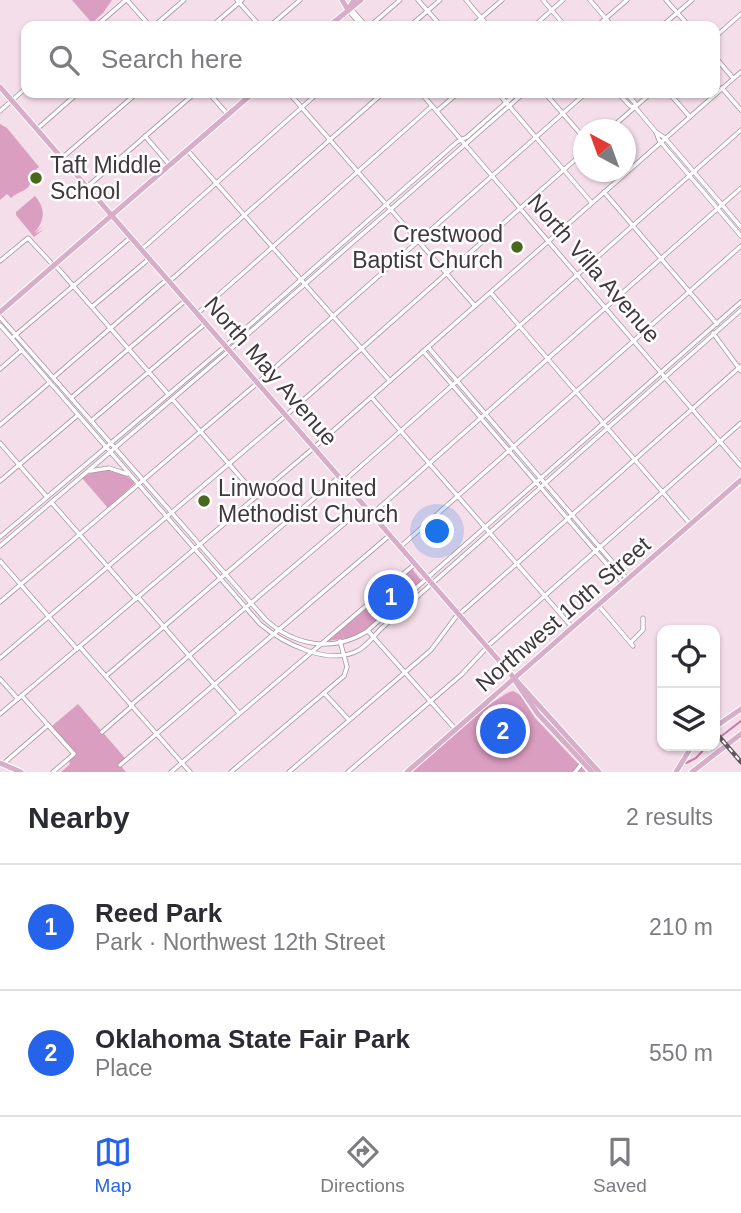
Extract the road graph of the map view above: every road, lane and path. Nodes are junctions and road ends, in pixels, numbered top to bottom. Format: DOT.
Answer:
graph roads {
  1 [pos="127,0"];
  2 [pos="184,0"];
  3 [pos="300,0"];
  4 [pos="354,0"];
  5 [pos="361,0"];
  6 [pos="400,0"];
  7 [pos="418,0"];
  8 [pos="440,0"];
  9 [pos="466,0"];
  10 [pos="502,0"];
  11 [pos="543,0"];
  12 [pos="563,0"];
  13 [pos="590,0"];
  14 [pos="626,0"];
  15 [pos="666,0"];
  16 [pos="692,0"];
  17 [pos="239,1"];
  18 [pos="347,5"];
  19 [pos="552,10"];
  20 [pos="428,11"];
  21 [pos="677,13"];
  22 [pos="741,14"];
  23 [pos="481,18"];
  24 [pos="606,18"];
  25 [pos="102,21"];
  26 [pos="147,21"];
  27 [pos="158,21"];
  28 [pos="217,21"];
  29 [pos="256,21"];
  30 [pos="276,21"];
  31 [pos="333,21"];
  32 [pos="361,21"];
  33 [pos="373,21"];
  34 [pos="416,21"];
  35 [pos="437,21"];
  36 [pos="478,21"];
  37 [pos="484,21"];
  38 [pos="540,21"];
  39 [pos="561,21"];
  40 [pos="603,21"];
  41 [pos="608,21"];
  42 [pos="668,21"];
  43 [pos="684,21"];
  44 [pos="720,33"];
  45 [pos="720,63"];
  46 [pos="741,72"];
  47 [pos="733,78"];
  48 [pos="0,87"];
  49 [pos="722,88"];
  50 [pos="21,93"];
  51 [pos="73,98"];
  52 [pos="131,98"];
  53 [pos="189,98"];
  54 [pos="213,98"];
  55 [pos="247,98"];
  56 [pos="294,98"];
  57 [pos="312,98"];
  58 [pos="377,98"];
  59 [pos="425,98"];
  60 [pos="452,98"];
  61 [pos="502,98"];
  62 [pos="512,98"];
  63 [pos="516,98"];
  64 [pos="550,98"];
  65 [pos="580,98"];
  66 [pos="622,98"];
  67 [pos="630,98"];
  68 [pos="645,98"];
  69 [pos="673,98"];
  70 [pos="711,98"];
  71 [pos="12,101"];
  72 [pos="507,104"];
  73 [pos="432,106"];
  74 [pos="302,107"];
  75 [pos="635,107"];
  76 [pos="741,110"];
  77 [pos="0,111"];
  78 [pos="437,111"];
  79 [pos="563,113"];
  80 [pos="228,115"];
  81 [pos="690,117"];
  82 [pos="622,119"];
  83 [pos="573,126"];
  84 [pos="37,129"];
  85 [pos="741,130"];
  86 [pos="145,136"];
  87 [pos="535,137"];
  88 [pos="330,140"];
  89 [pos="663,140"];
  90 [pos="463,142"];
  91 [pos="188,151"];
  92 [pos="62,158"];
  93 [pos="573,161"];
  94 [pos="636,164"];
  95 [pos="171,166"];
  96 [pos="564,170"];
  97 [pos="358,172"];
  98 [pos="692,174"];
  99 [pos="492,176"];
  100 [pos="216,182"];
  101 [pos="616,182"];
  102 [pos="87,187"];
  103 [pos="741,188"];
  104 [pos="604,192"];
  105 [pos="592,203"];
  106 [pos="386,204"];
  107 [pos="722,205"];
  108 [pos="390,209"];
  109 [pos="520,209"];
  110 [pos="718,209"];
  111 [pos="113,215"];
  112 [pos="244,215"];
  113 [pos="632,226"];
  114 [pos="741,227"];
  115 [pos="741,236"];
  116 [pos="131,237"];
  117 [pos="419,241"];
  118 [pos="548,242"];
  119 [pos="741,246"];
  120 [pos="273,247"];
  121 [pos="142,248"];
  122 [pos="150,258"];
  123 [pos="661,259"];
  124 [pos="0,261"];
  125 [pos="55,265"];
  126 [pos="447,273"];
  127 [pos="577,275"];
  128 [pos="169,280"];
  129 [pos="303,282"];
  130 [pos="74,286"];
  131 [pos="689,292"];
  132 [pos="490,293"];
  133 [pos="186,300"];
  134 [pos="741,302"];
  135 [pos="475,306"];
  136 [pos="92,307"];
  137 [pos="605,308"];
  138 [pos="741,310"];
  139 [pos="0,314"];
  140 [pos="198,314"];
  141 [pos="333,316"];
  142 [pos="206,323"];
  143 [pos="0,325"];
  144 [pos="519,326"];
  145 [pos="718,326"];
  146 [pos="110,328"];
  147 [pos="712,332"];
  148 [pos="14,337"];
  149 [pos="634,341"];
  150 [pos="428,347"];
  151 [pos="24,348"];
  152 [pos="228,348"];
  153 [pos="128,349"];
  154 [pos="361,349"];
  155 [pos="423,351"];
  156 [pos="548,359"];
  157 [pos="740,368"];
  158 [pos="0,369"];
  159 [pos="148,372"];
  160 [pos="663,375"];
  161 [pos="53,377"];
  162 [pos="390,381"];
  163 [pos="50,382"];
  164 [pos="258,383"];
  165 [pos="454,383"];
  166 [pos="576,392"];
  167 [pos="170,397"];
  168 [pos="372,397"];
  169 [pos="71,398"];
  170 [pos="692,409"];
  171 [pos="81,413"];
  172 [pos="485,414"];
  173 [pos="286,415"];
  174 [pos="481,418"];
  175 [pos="91,421"];
  176 [pos="741,423"];
  177 [pos="0,425"];
  178 [pos="605,426"];
  179 [pos="400,430"];
  180 [pos="201,432"];
  181 [pos="720,442"];
  182 [pos="0,443"];
  183 [pos="109,445"];
  184 [pos="514,447"];
  185 [pos="115,448"];
  186 [pos="314,448"];
  187 [pos="509,451"];
  188 [pos="111,452"];
  189 [pos="634,460"];
  190 [pos="229,464"];
  191 [pos="429,464"];
  192 [pos="19,465"];
  193 [pos="741,466"];
  194 [pos="85,474"];
  195 [pos="132,477"];
  196 [pos="341,479"];
  197 [pos="144,480"];
  198 [pos="741,480"];
  199 [pos="0,481"];
  200 [pos="543,481"];
  201 [pos="138,484"];
  202 [pos="538,485"];
  203 [pos="663,493"];
  204 [pos="257,496"];
  205 [pos="458,496"];
  206 [pos="47,497"];
  207 [pos="52,502"];
  208 [pos="365,506"];
  209 [pos="172,513"];
  210 [pos="372,514"];
  211 [pos="572,515"];
  212 [pos="167,517"];
  213 [pos="568,519"];
  214 [pos="691,525"];
  215 [pos="485,528"];
  216 [pos="489,533"];
  217 [pos="80,534"];
  218 [pos="390,535"];
  219 [pos="0,537"];
  220 [pos="200,545"];
  221 [pos="0,546"];
  222 [pos="400,547"];
  223 [pos="600,548"];
  224 [pos="195,549"];
  225 [pos="596,552"];
  226 [pos="0,561"];
  227 [pos="415,564"];
  228 [pos="516,564"];
  229 [pos="109,566"];
  230 [pos="225,574"];
  231 [pos="220,578"];
  232 [pos="430,581"];
  233 [pos="626,582"];
  234 [pos="20,584"];
  235 [pos="545,597"];
  236 [pos="137,598"];
  237 [pos="0,602"];
  238 [pos="250,603"];
  239 [pos="599,606"];
  240 [pos="245,607"];
  241 [pos="459,615"];
  242 [pos="49,617"];
  243 [pos="643,618"];
  244 [pos="164,626"];
  245 [pos="573,629"];
  246 [pos="278,630"];
  247 [pos="368,631"];
  248 [pos="273,634"];
  249 [pos="372,636"];
  250 [pos="341,641"];
  251 [pos="306,643"];
  252 [pos="319,645"];
  253 [pos="488,647"];
  254 [pos="78,648"];
  255 [pos="312,651"];
  256 [pos="189,655"];
  257 [pos="344,655"];
  258 [pos="0,658"];
  259 [pos="405,673"];
  260 [pos="106,676"];
  261 [pos="0,679"];
  262 [pos="515,679"];
  263 [pos="214,684"];
  264 [pos="505,688"];
  265 [pos="324,693"];
  266 [pos="522,693"];
  267 [pos="20,697"];
  268 [pos="430,701"];
  269 [pos="132,705"];
  270 [pos="741,709"];
  271 [pos="540,712"];
  272 [pos="239,713"];
  273 [pos="0,714"];
  274 [pos="349,720"];
  275 [pos="720,724"];
  276 [pos="48,725"];
  277 [pos="456,730"];
  278 [pos="103,732"];
  279 [pos="156,734"];
  280 [pos="741,734"];
  281 [pos="689,751"];
  282 [pos="585,759"];
  283 [pos="2,763"];
  284 [pos="181,763"];
  285 [pos="120,765"];
  286 [pos="21,772"];
  287 [pos="53,772"];
  288 [pos="171,772"];
  289 [pos="190,772"];
  290 [pos="232,772"];
  291 [pos="289,772"];
  292 [pos="348,772"];
  293 [pos="407,772"];
  294 [pos="575,772"];
  295 [pos="592,772"];
  296 [pos="599,772"];
  297 [pos="676,772"];
  298 [pos="692,772"];
  1 -- 25 [label="street"];
  1 -- 26 [label="street"];
  2 -- 27 [label="street"];
  3 -- 30 [label="street"];
  4 -- 18 [label="main road"];
  5 -- 18 [label="main road"];
  6 -- 33 [label="street"];
  7 -- 20 [label="street"];
  8 -- 20 [label="street"];
  9 -- 23 [label="street"];
  10 -- 23 [label="street"];
  11 -- 19 [label="street"];
  12 -- 19 [label="street"];
  13 -- 24 [label="street"];
  14 -- 24 [label="street"];
  15 -- 21 [label="street"];
  16 -- 21 [label="street"];
  17 -- 28 [label="street"];
  17 -- 29 [label="street"];
  18 -- 31 [label="main road"];
  18 -- 32 [label="street"];
  19 -- 38 [label="street"];
  19 -- 39 [label="street"];
  20 -- 34 [label="street"];
  20 -- 35 [label="street"];
  21 -- 42 [label="street"];
  21 -- 43 [label="street"];
  22 -- 44 [label="street"];
  23 -- 36 [label="street"];
  23 -- 37 [label="street"];
  24 -- 40 [label="street"];
  24 -- 41 [label="street"];
  45 -- 47 [label="street"];
  46 -- 47 [label="street"];
  47 -- 49 [label="street"];
  48 -- 71 [label="main road, North May Avenue"];
  49 -- 76 [label="street"];
  50 -- 71 [label="street"];
  51 -- 84 [label="street"];
  52 -- 92 [label="street"];
  53 -- 86 [label="street"];
  54 -- 80 [label="street"];
  55 -- 80 [label="main road"];
  56 -- 74 [label="street"];
  57 -- 74 [label="street"];
  58 -- 88 [label="street"];
  59 -- 73 [label="street, North Villa Avenue"];
  60 -- 78 [label="street"];
  61 -- 72 [label="street"];
  62 -- 72 [label="street"];
  63 -- 72 [label="street"];
  64 -- 79 [label="street"];
  65 -- 79 [label="street"];
  66 -- 75 [label="street"];
  67 -- 75 [label="street"];
  68 -- 75 [label="street"];
  69 -- 81 [label="street"];
  70 -- 81 [label="street"];
  71 -- 77 [label="street"];
  71 -- 84 [label="main road, North May Avenue"];
  72 -- 87 [label="street"];
  72 -- 90 [label="street"];
  73 -- 78 [label="street, North Villa Avenue"];
  73 -- 97 [label="street"];
  74 -- 88 [label="street"];
  74 -- 100 [label="street"];
  75 -- 82 [label="street"];
  75 -- 89 [label="street"];
  78 -- 90 [label="street, North Villa Avenue"];
  79 -- 83 [label="street"];
  79 -- 87 [label="street"];
  80 -- 91 [label="main road"];
  81 -- 89 [label="street"];
  84 -- 92 [label="main road, North May Avenue"];
  85 -- 98 [label="street"];
  86 -- 95 [label="street"];
  86 -- 102 [label="street"];
  87 -- 96 [label="street"];
  87 -- 99 [label="street"];
  88 -- 97 [label="street"];
  88 -- 112 [label="street"];
  89 -- 94 [label="street"];
  89 -- 98 [label="street"];
  90 -- 99 [label="street, North Villa Avenue"];
  90 -- 106 [label="street"];
  90 -- 108 [label="street"];
  91 -- 95 [label="main road"];
  91 -- 100 [label="street"];
  92 -- 102 [label="main road, North May Avenue"];
  93 -- 96 [label="street"];
  95 -- 111 [label="main road"];
  96 -- 105 [label="street"];
  96 -- 109 [label="street"];
  97 -- 106 [label="street"];
  97 -- 120 [label="street"];
  98 -- 107 [label="street"];
  98 -- 110 [label="street"];
  98 -- 113 [label="street"];
  99 -- 109 [label="street, North Villa Avenue"];
  99 -- 117 [label="street"];
  100 -- 112 [label="street"];
  100 -- 121 [label="street"];
  101 -- 104 [label="street"];
  102 -- 111 [label="main road, North May Avenue"];
  103 -- 107 [label="street"];
  104 -- 105 [label="street"];
  104 -- 113 [label="street"];
  105 -- 118 [label="street"];
  106 -- 108 [label="street"];
  106 -- 129 [label="street"];
  107 -- 110 [label="street"];
  107 -- 114 [label="street"];
  108 -- 117 [label="street"];
  108 -- 129 [label="street"];
  109 -- 118 [label="street, North Villa Avenue"];
  109 -- 126 [label="street"];
  110 -- 115 [label="street"];
  110 -- 123 [label="street"];
  111 -- 116 [label="main road, North May Avenue"];
  111 -- 125 [label="main road"];
  112 -- 120 [label="street"];
  112 -- 128 [label="street"];
  113 -- 123 [label="street"];
  113 -- 127 [label="street"];
  116 -- 121 [label="main road, North May Avenue"];
  116 -- 130 [label="street"];
  117 -- 126 [label="street"];
  117 -- 141 [label="street"];
  118 -- 127 [label="street, North Villa Avenue"];
  118 -- 132 [label="street"];
  119 -- 131 [label="street"];
  120 -- 129 [label="street"];
  120 -- 140 [label="street"];
  121 -- 122 [label="main road, North May Avenue"];
  122 -- 128 [label="main road, North May Avenue"];
  122 -- 136 [label="street"];
  123 -- 131 [label="street"];
  123 -- 137 [label="street"];
  124 -- 125 [label="street"];
  125 -- 130 [label="street"];
  125 -- 139 [label="main road"];
  126 -- 135 [label="street"];
  126 -- 154 [label="street"];
  127 -- 137 [label="street, North Villa Avenue"];
  127 -- 144 [label="street"];
  128 -- 133 [label="main road, North May Avenue"];
  128 -- 146 [label="street"];
  129 -- 141 [label="street"];
  129 -- 152 [label="street"];
  130 -- 136 [label="street"];
  130 -- 148 [label="street"];
  131 -- 145 [label="street"];
  131 -- 149 [label="street"];
  132 -- 135 [label="street"];
  132 -- 144 [label="street"];
  133 -- 140 [label="main road, North May Avenue"];
  133 -- 153 [label="street"];
  134 -- 145 [label="street"];
  135 -- 150 [label="street"];
  136 -- 146 [label="street"];
  137 -- 149 [label="street, North Villa Avenue"];
  137 -- 156 [label="street"];
  138 -- 145 [label="street"];
  139 -- 148 [label="street"];
  140 -- 142 [label="main road, North May Avenue"];
  141 -- 154 [label="street"];
  141 -- 164 [label="street"];
  142 -- 152 [label="main road, North May Avenue"];
  142 -- 159 [label="street"];
  143 -- 148 [label="street"];
  144 -- 156 [label="street"];
  144 -- 165 [label="street"];
  145 -- 147 [label="street"];
  146 -- 153 [label="street"];
  146 -- 161 [label="street"];
  147 -- 157 [label="street"];
  147 -- 160 [label="street"];
  148 -- 151 [label="street"];
  149 -- 160 [label="street, North Villa Avenue"];
  149 -- 166 [label="street"];
  150 -- 155 [label="street"];
  150 -- 165 [label="street"];
  151 -- 158 [label="street"];
  151 -- 161 [label="street"];
  151 -- 163 [label="street"];
  152 -- 164 [label="main road, North May Avenue"];
  152 -- 167 [label="street"];
  153 -- 159 [label="street"];
  153 -- 169 [label="street"];
  154 -- 162 [label="street"];
  154 -- 173 [label="street"];
  155 -- 162 [label="street"];
  155 -- 165 [label="street"];
  156 -- 166 [label="street"];
  156 -- 172 [label="street"];
  157 -- 170 [label="street"];
  159 -- 167 [label="street"];
  159 -- 175 [label="street"];
  160 -- 170 [label="street, North Villa Avenue"];
  160 -- 178 [label="street"];
  161 -- 163 [label="street"];
  161 -- 169 [label="street"];
  162 -- 168 [label="street"];
  163 -- 171 [label="street"];
  163 -- 177 [label="street"];
  164 -- 173 [label="main road, North May Avenue"];
  164 -- 180 [label="street"];
  165 -- 172 [label="street"];
  165 -- 174 [label="street"];
  165 -- 179 [label="street"];
  166 -- 178 [label="street"];
  166 -- 184 [label="street"];
  167 -- 180 [label="street"];
  167 -- 183 [label="street"];
  167 -- 185 [label="street"];
  168 -- 179 [label="street"];
  168 -- 186 [label="street"];
  169 -- 171 [label="street"];
  170 -- 181 [label="street, North Villa Avenue"];
  170 -- 189 [label="street"];
  171 -- 175 [label="street"];
  171 -- 183 [label="street"];
  171 -- 192 [label="street"];
  172 -- 174 [label="street"];
  172 -- 184 [label="street"];
  173 -- 186 [label="main road, North May Avenue"];
  173 -- 190 [label="street"];
  174 -- 187 [label="street"];
  174 -- 191 [label="street"];
  175 -- 183 [label="street"];
  176 -- 181 [label="street"];
  178 -- 189 [label="street"];
  178 -- 200 [label="street"];
  179 -- 191 [label="street"];
  179 -- 196 [label="street"];
  180 -- 190 [label="street"];
  180 -- 197 [label="street"];
  181 -- 193 [label="street, North Villa Avenue"];
  181 -- 203 [label="street"];
  182 -- 192 [label="street"];
  183 -- 185 [label="street"];
  183 -- 188 [label="street"];
  183 -- 206 [label="street"];
  184 -- 187 [label="street"];
  184 -- 200 [label="street"];
  185 -- 188 [label="street"];
  185 -- 197 [label="street"];
  186 -- 196 [label="main road, North May Avenue"];
  186 -- 204 [label="street"];
  187 -- 202 [label="street"];
  187 -- 205 [label="street"];
  188 -- 194 [label="street"];
  188 -- 195 [label="street"];
  189 -- 203 [label="street"];
  189 -- 211 [label="street"];
  190 -- 204 [label="street"];
  190 -- 209 [label="street"];
  191 -- 205 [label="street"];
  191 -- 210 [label="street"];
  192 -- 199 [label="street"];
  192 -- 206 [label="street"];
  194 -- 195 [label="street"];
  194 -- 207 [label="street"];
  195 -- 201 [label="street"];
  196 -- 208 [label="main road, North May Avenue"];
  196 -- 230 [label="street"];
  197 -- 201 [label="street"];
  197 -- 209 [label="street"];
  198 -- 214 [label="main road, Northwest 10th Street"];
  200 -- 202 [label="street"];
  200 -- 211 [label="street"];
  201 -- 212 [label="street"];
  201 -- 217 [label="street"];
  202 -- 213 [label="street"];
  202 -- 215 [label="street"];
  202 -- 216 [label="street"];
  203 -- 214 [label="street"];
  203 -- 223 [label="street"];
  204 -- 220 [label="street"];
  205 -- 215 [label="street"];
  205 -- 222 [label="street"];
  206 -- 207 [label="street"];
  206 -- 219 [label="street"];
  207 -- 217 [label="street"];
  207 -- 221 [label="street"];
  208 -- 210 [label="main road, North May Avenue"];
  208 -- 238 [label="street"];
  209 -- 212 [label="street"];
  209 -- 220 [label="street"];
  210 -- 218 [label="main road, North May Avenue"];
  211 -- 213 [label="street"];
  211 -- 223 [label="street"];
  212 -- 224 [label="street"];
  212 -- 229 [label="street"];
  213 -- 225 [label="street"];
  213 -- 228 [label="street"];
  214 -- 233 [label="main road, Northwest 10th Street"];
  215 -- 216 [label="street"];
  215 -- 232 [label="street"];
  216 -- 228 [label="street"];
  216 -- 232 [label="street"];
  217 -- 229 [label="street"];
  217 -- 234 [label="street"];
  218 -- 222 [label="main road, North May Avenue"];
  218 -- 246 [label="street"];
  220 -- 224 [label="street"];
  220 -- 230 [label="street"];
  222 -- 227 [label="main road, North May Avenue"];
  223 -- 225 [label="street"];
  223 -- 233 [label="street"];
  224 -- 231 [label="street"];
  224 -- 236 [label="street"];
  225 -- 233 [label="street"];
  225 -- 235 [label="street"];
  226 -- 234 [label="street"];
  227 -- 232 [label="main road, North May Avenue"];
  227 -- 252 [label="street"];
  228 -- 235 [label="street"];
  228 -- 241 [label="street"];
  229 -- 236 [label="street"];
  229 -- 242 [label="street"];
  230 -- 231 [label="street"];
  230 -- 238 [label="street"];
  231 -- 240 [label="street"];
  231 -- 244 [label="street"];
  232 -- 241 [label="main road, North May Avenue"];
  232 -- 247 [label="street"];
  232 -- 249 [label="street"];
  233 -- 239 [label="main road, Northwest 10th Street"];
  234 -- 237 [label="street"];
  234 -- 242 [label="street"];
  235 -- 245 [label="street"];
  235 -- 253 [label="street"];
  236 -- 244 [label="street"];
  236 -- 254 [label="street"];
  238 -- 240 [label="street"];
  238 -- 246 [label="street"];
  239 -- 243 [label="street"];
  239 -- 245 [label="main road, Northwest 10th Street"];
  240 -- 248 [label="street"];
  240 -- 256 [label="street"];
  241 -- 253 [label="main road, North May Avenue"];
  241 -- 259 [label="street"];
  242 -- 254 [label="street"];
  242 -- 258 [label="street"];
  244 -- 256 [label="street"];
  244 -- 260 [label="street"];
  245 -- 262 [label="main road, Northwest 10th Street"];
  246 -- 248 [label="street"];
  246 -- 251 [label="street"];
  247 -- 249 [label="street"];
  247 -- 250 [label="street"];
  248 -- 255 [label="street"];
  248 -- 263 [label="street"];
  249 -- 257 [label="street"];
  249 -- 259 [label="street"];
  250 -- 252 [label="street"];
  250 -- 257 [label="street"];
  251 -- 252 [label="street"];
  251 -- 255 [label="street"];
  252 -- 255 [label="street"];
  253 -- 262 [label="main road, North May Avenue"];
  253 -- 268 [label="street"];
  254 -- 260 [label="street"];
  254 -- 267 [label="street"];
  255 -- 257 [label="street"];
  255 -- 272 [label="street"];
  256 -- 263 [label="street"];
  256 -- 269 [label="street"];
  257 -- 265 [label="street"];
  259 -- 268 [label="street"];
  259 -- 274 [label="street"];
  260 -- 269 [label="street"];
  261 -- 267 [label="street"];
  262 -- 264 [label="main road, Northwest 10th Street"];
  262 -- 266 [label="main road, North May Avenue"];
  262 -- 271 [label="main road, North May Avenue"];
  263 -- 272 [label="street"];
  263 -- 279 [label="street"];
  264 -- 266 [label="main road"];
  264 -- 277 [label="main road, Northwest 10th Street"];
  265 -- 274 [label="street"];
  265 -- 290 [label="street"];
  266 -- 271 [label="main road, North May Avenue"];
  267 -- 273 [label="street"];
  267 -- 276 [label="street"];
  268 -- 277 [label="street"];
  268 -- 292 [label="street"];
  269 -- 278 [label="street"];
  269 -- 279 [label="street"];
  270 -- 275 [label="main road"];
  271 -- 282 [label="main road, North May Avenue"];
  272 -- 284 [label="street"];
  274 -- 291 [label="street"];
  276 -- 283 [label="street"];
  276 -- 287 [label="street"];
  277 -- 293 [label="main road, Northwest 10th Street"];
  279 -- 284 [label="street"];
  279 -- 285 [label="street"];
  280 -- 298 [label="main road"];
  281 -- 297 [label="main road"];
  282 -- 294 [label="street"];
  282 -- 295 [label="main road, North May Avenue"];
  282 -- 296 [label="main road, North May Avenue"];
  283 -- 286 [label="main road"];
  284 -- 288 [label="street"];
  284 -- 289 [label="street"];
}
